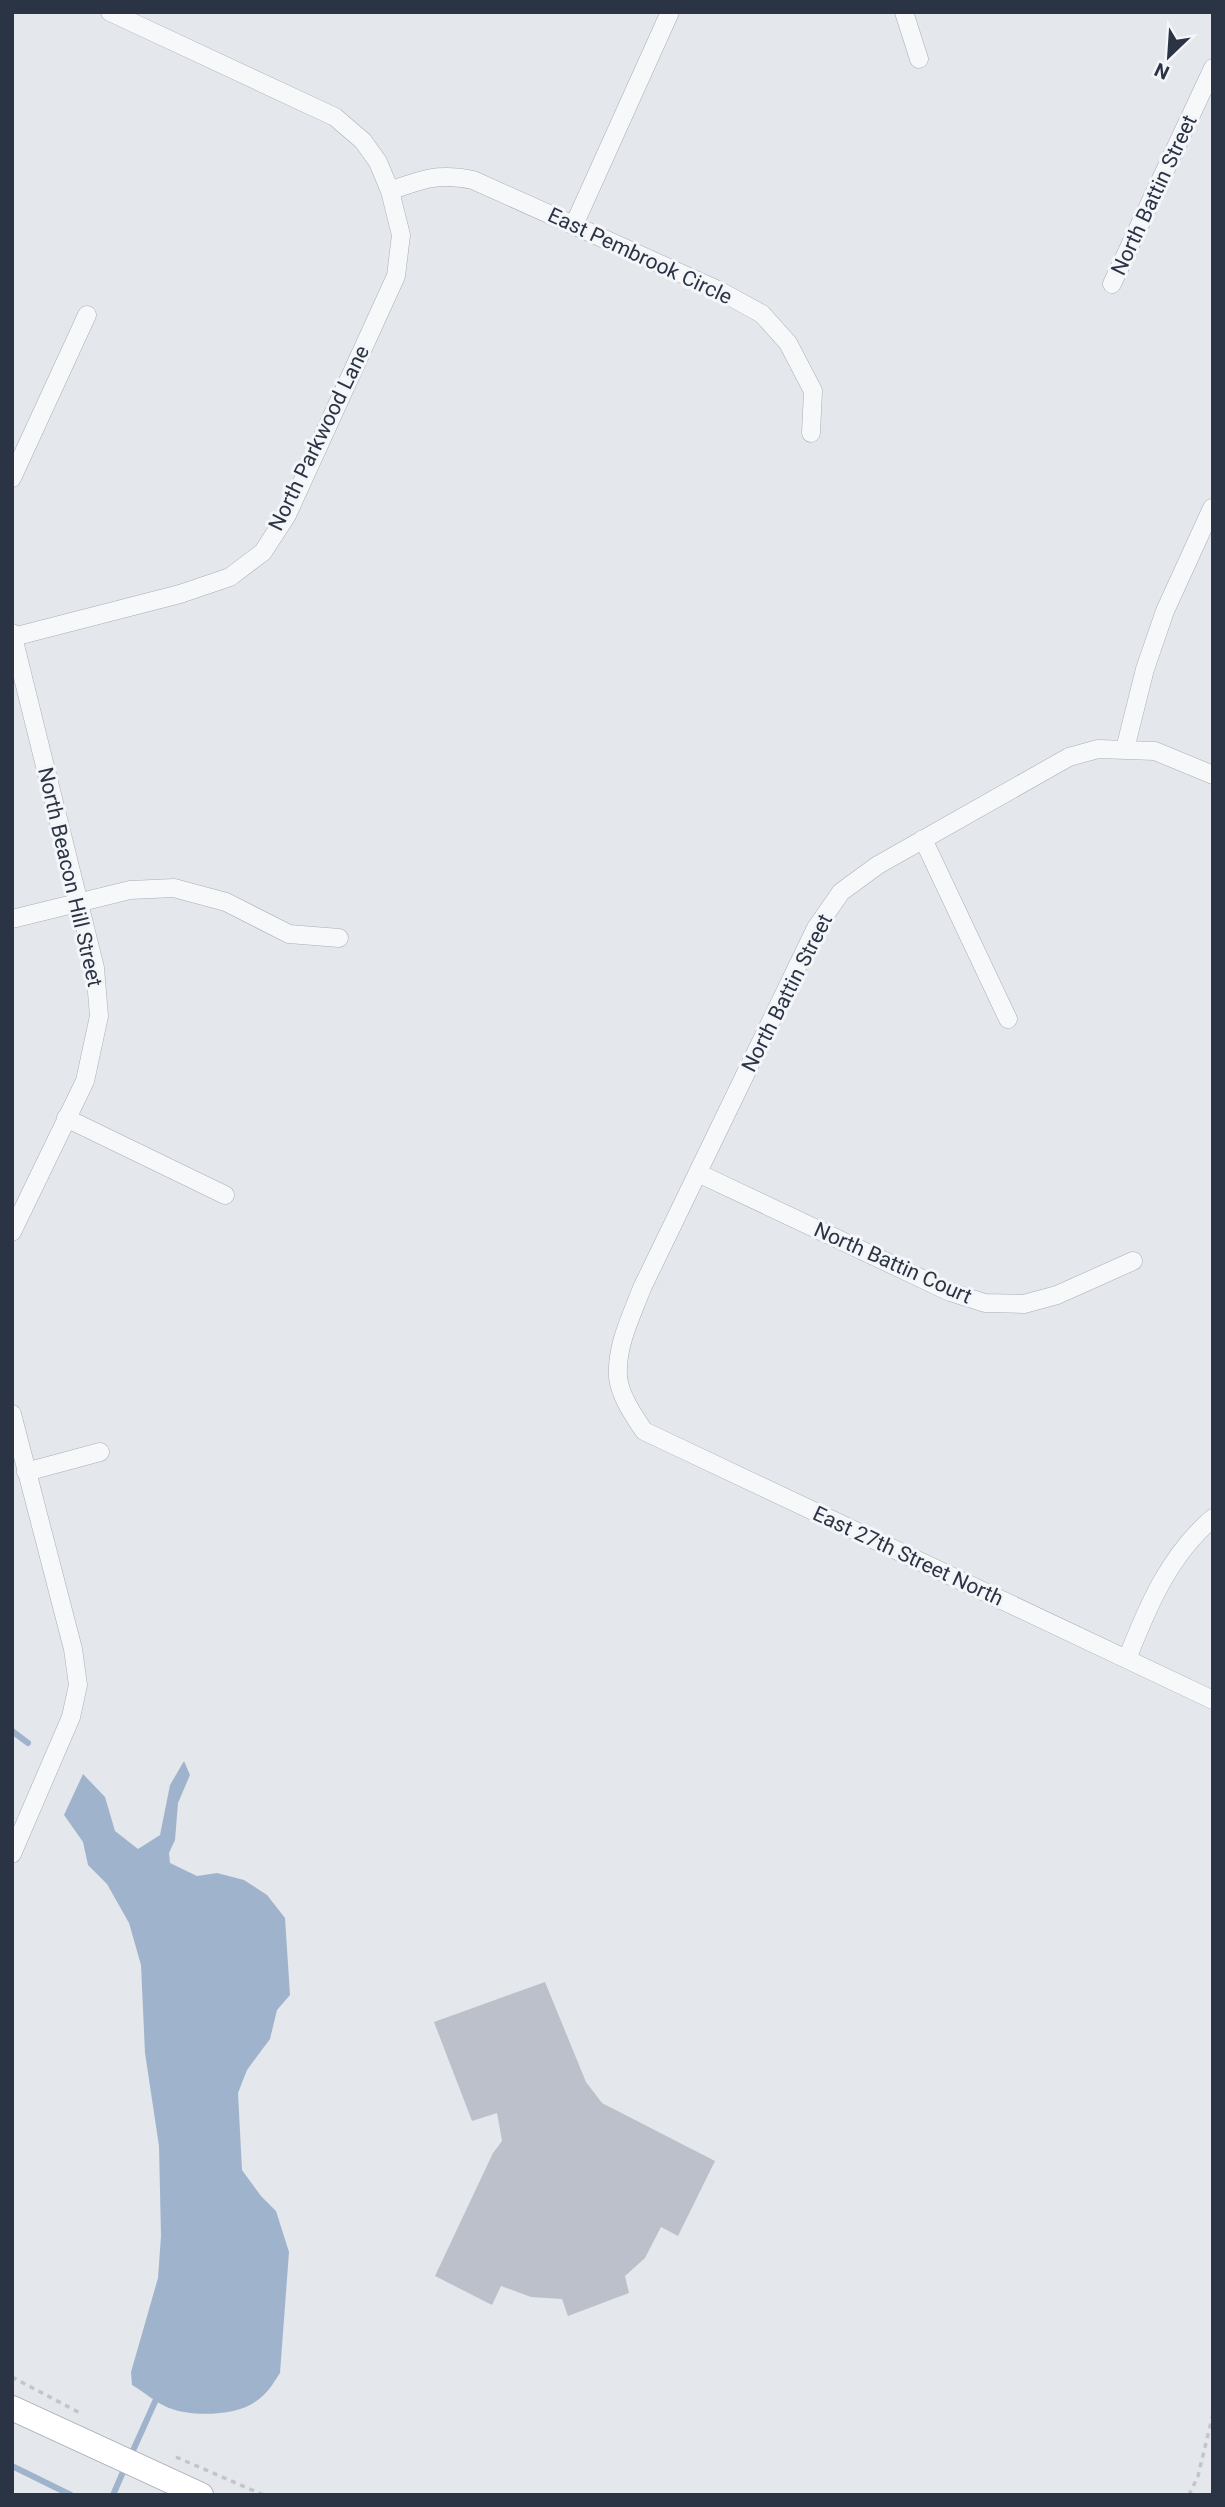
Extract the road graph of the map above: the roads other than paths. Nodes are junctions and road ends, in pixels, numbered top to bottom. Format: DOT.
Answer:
graph roads {
  1 [pos="110,12"];
  2 [pos="670,12"];
  3 [pos="904,12"];
  4 [pos="919,59"];
  5 [pos="1213,68"];
  6 [pos="390,191"];
  7 [pos="574,225"];
  8 [pos="1112,284"];
  9 [pos="87,315"];
  10 [pos="811,433"];
  11 [pos="12,478"];
  12 [pos="1212,508"];
  13 [pos="13,635"];
  14 [pos="1125,749"];
  15 [pos="1213,775"];
  16 [pos="923,839"];
  17 [pos="78,902"];
  18 [pos="12,919"];
  19 [pos="339,938"];
  20 [pos="1008,1018"];
  21 [pos="66,1118"];
  22 [pos="698,1173"];
  23 [pos="225,1195"];
  24 [pos="12,1232"];
  25 [pos="1133,1261"];
  26 [pos="623,1392"];
  27 [pos="12,1414"];
  28 [pos="100,1452"];
  29 [pos="26,1472"];
  30 [pos="1213,1518"];
  31 [pos="1127,1659"];
  32 [pos="1213,1700"];
  33 [pos="12,1854"];
  34 [pos="12,2408"];
  35 [pos="201,2495"];
  1 -- 6 [label="street, North Parkwood Lane"];
  2 -- 7 [label="street"];
  3 -- 4 [label="street"];
  5 -- 8 [label="street, North Battin Street"];
  6 -- 7 [label="street, East Pembrook Circle"];
  6 -- 13 [label="street, North Parkwood Lane"];
  7 -- 10 [label="street, East Pembrook Circle"];
  9 -- 11 [label="street"];
  12 -- 14 [label="street"];
  13 -- 17 [label="street, North Beacon Hill Street"];
  14 -- 15 [label="street, North Battin Street"];
  14 -- 16 [label="street, North Battin Street"];
  16 -- 20 [label="street"];
  16 -- 22 [label="street, North Battin Street"];
  17 -- 18 [label="street"];
  17 -- 19 [label="street"];
  17 -- 21 [label="street, North Beacon Hill Street"];
  21 -- 23 [label="street"];
  21 -- 24 [label="street, North Beacon Hill Street"];
  22 -- 25 [label="street, North Battin Court"];
  22 -- 26 [label="street, North Battin Street"];
  26 -- 31 [label="street, East 27th Street North"];
  27 -- 29 [label="street"];
  28 -- 29 [label="street"];
  29 -- 33 [label="street"];
  30 -- 31 [label="street"];
  31 -- 32 [label="street, East 27th Street North"];
  34 -- 35 [label="main road"];
}
